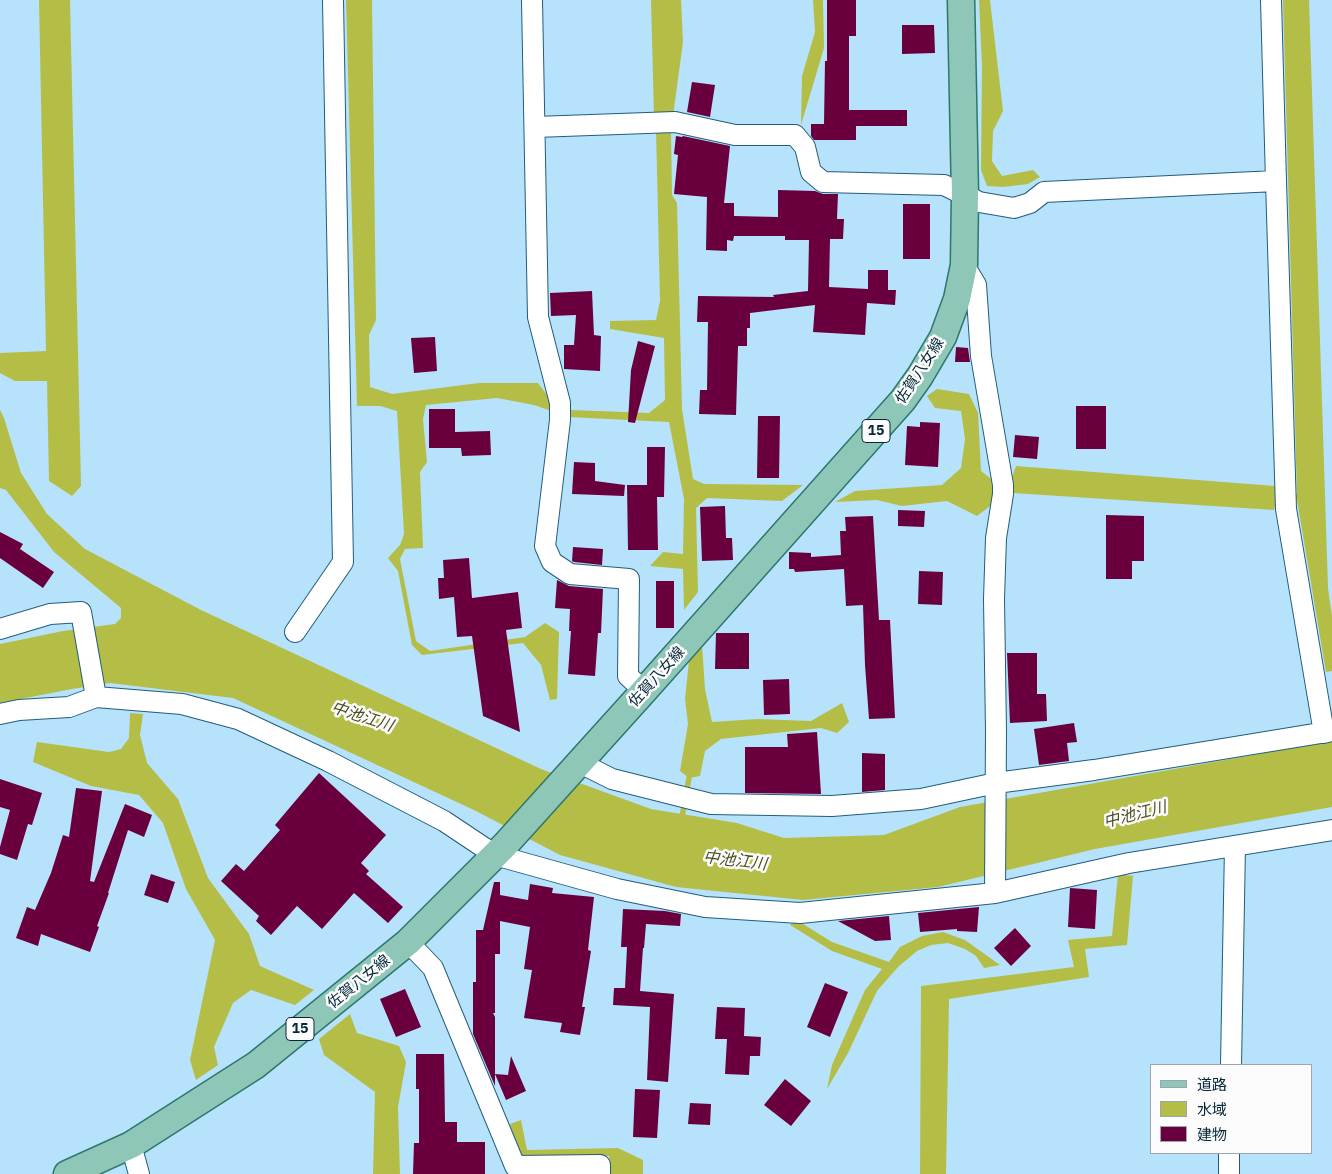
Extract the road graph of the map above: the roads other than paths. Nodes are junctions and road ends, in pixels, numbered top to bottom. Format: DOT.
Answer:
graph roads {
  1 [pos="334,0"];
  2 [pos="532,0"];
  3 [pos="961,0"];
  4 [pos="1270,0"];
  5 [pos="534,127"];
  6 [pos="1276,181"];
  7 [pos="966,195"];
  8 [pos="964,265"];
  9 [pos="0,629"];
  10 [pos="295,632"];
  11 [pos="644,691"];
  12 [pos="96,697"];
  13 [pos="0,714"];
  14 [pos="1328,732"];
  15 [pos="576,767"];
  16 [pos="996,783"];
  17 [pos="1332,830"];
  18 [pos="1235,846"];
  19 [pos="500,850"];
  20 [pos="995,890"];
  21 [pos="408,942"];
  22 [pos="1231,1064"];
  23 [pos="131,1145"];
  24 [pos="1229,1154"];
  25 [pos="67,1174"];
  26 [pos="139,1174"];
  27 [pos="600,1174"];
  28 [pos="1229,1174"];
  1 -- 10 [label="street"];
  2 -- 5 [label="street"];
  3 -- 7 [label="main road, 佐賀八女線 / 15"];
  4 -- 6 [label="street"];
  5 -- 7 [label="street"];
  5 -- 11 [label="street"];
  6 -- 7 [label="street"];
  6 -- 14 [label="street"];
  7 -- 8 [label="main road, 佐賀八女線 / 15"];
  8 -- 11 [label="main road, 佐賀八女線 / 15"];
  8 -- 16 [label="street"];
  9 -- 12 [label="street"];
  11 -- 15 [label="main road, 佐賀八女線 / 15"];
  12 -- 13 [label="street"];
  12 -- 19 [label="street"];
  14 -- 16 [label="street"];
  15 -- 16 [label="street"];
  15 -- 19 [label="main road, 15"];
  16 -- 20 [label="street"];
  17 -- 18 [label="street"];
  18 -- 20 [label="street"];
  18 -- 22 [label="street"];
  19 -- 20 [label="street"];
  19 -- 21 [label="main road, 佐賀八女線 / 15"];
  21 -- 23 [label="main road, 佐賀八女線 / 15"];
  21 -- 27 [label="street"];
  23 -- 25 [label="main road, 佐賀八女線 / 15"];
  23 -- 26 [label="street"];
  24 -- 28 [label="street"];
}
